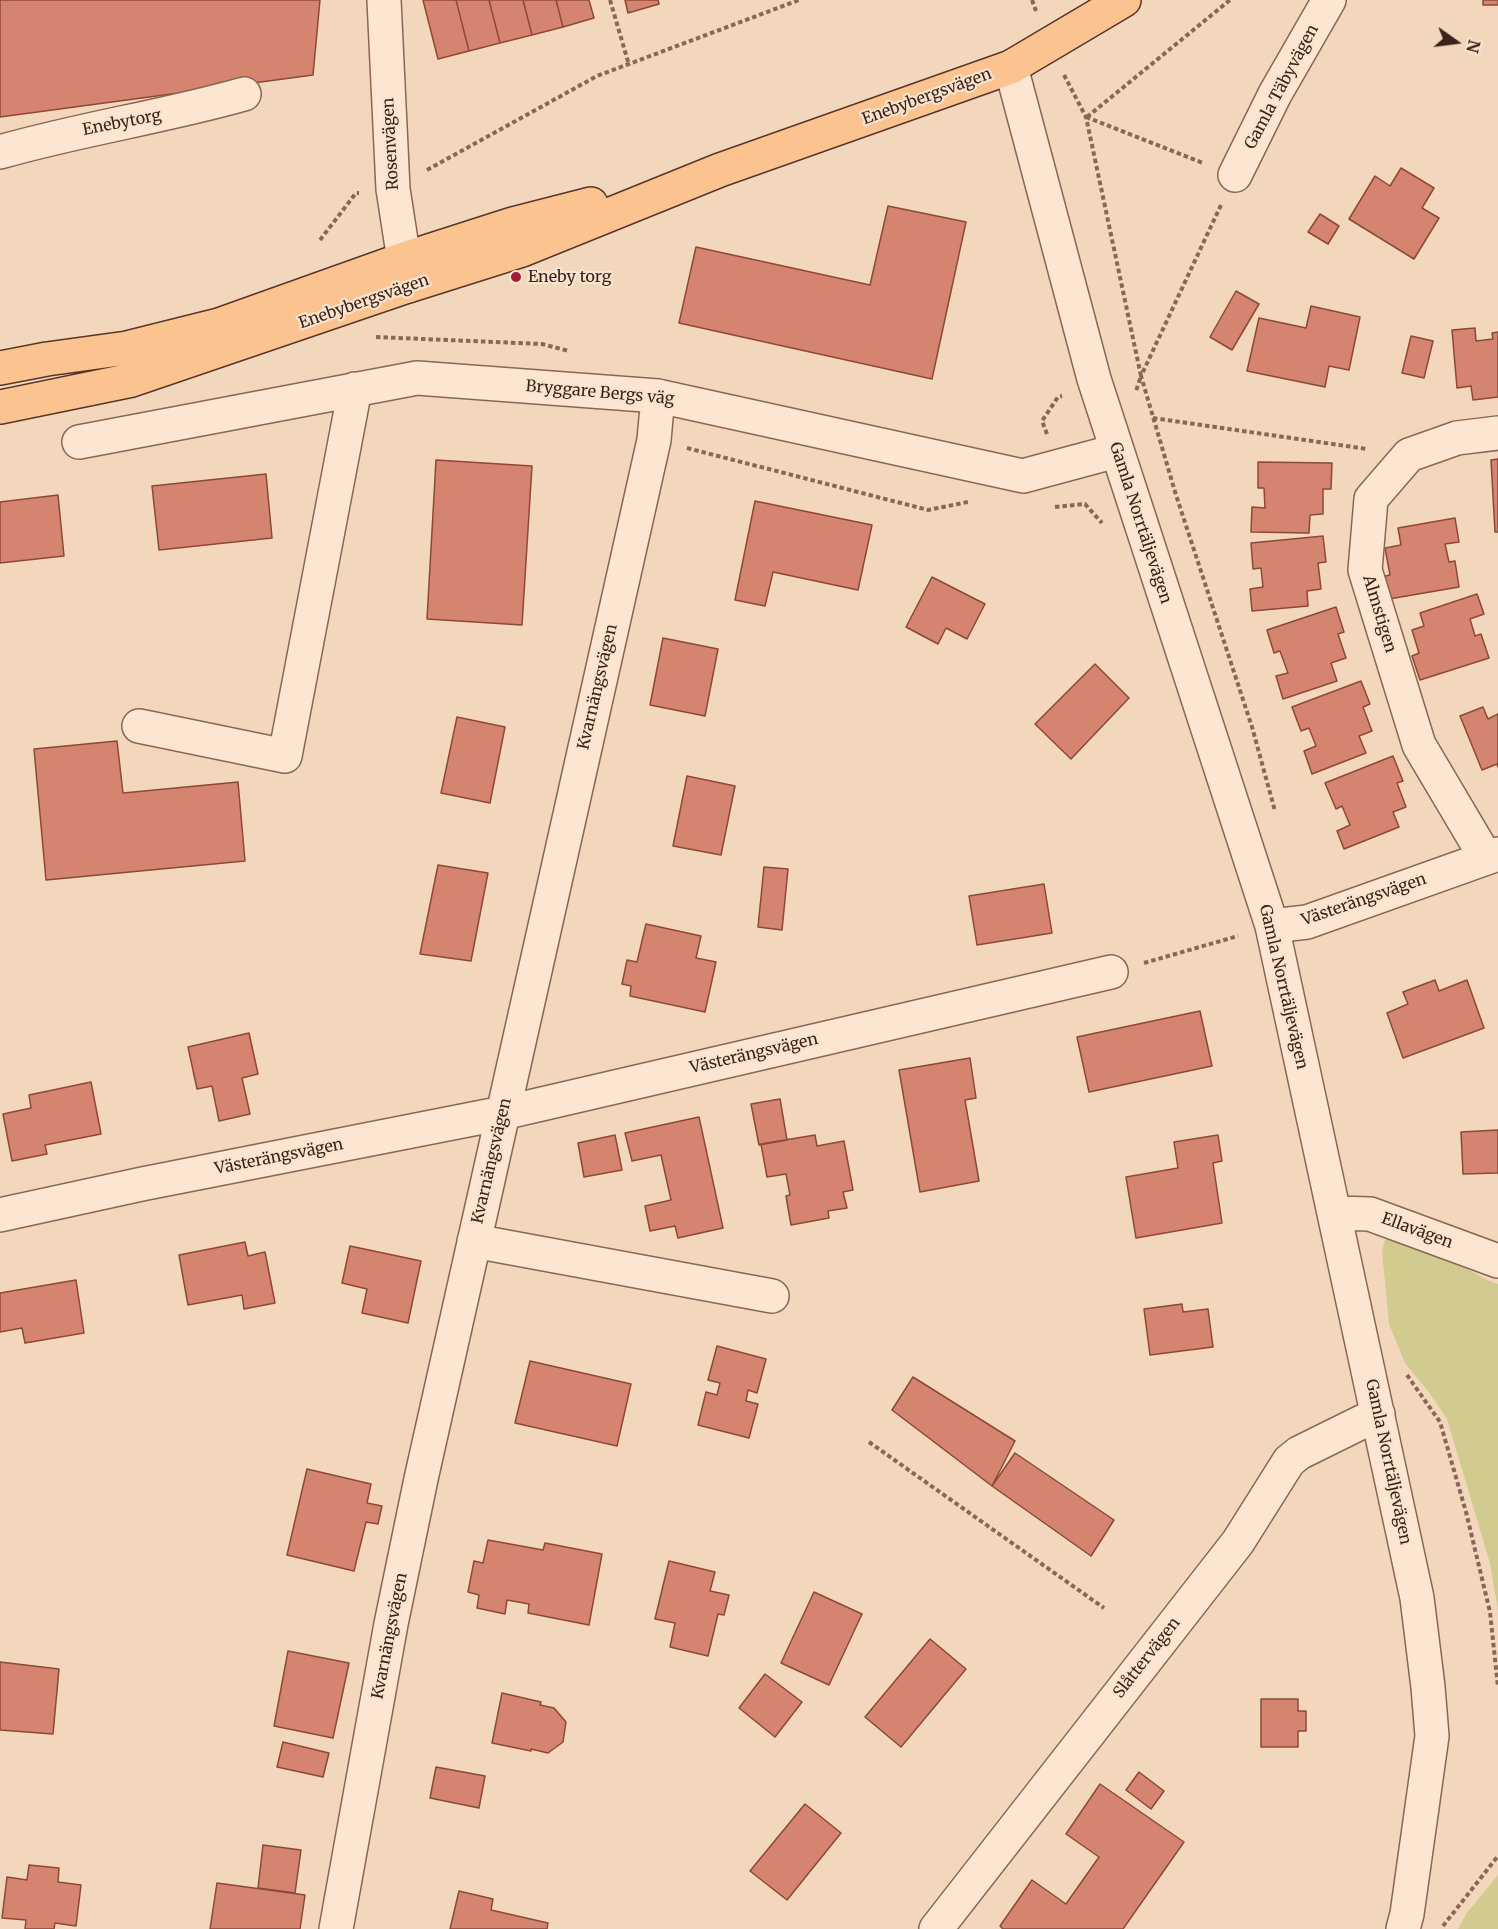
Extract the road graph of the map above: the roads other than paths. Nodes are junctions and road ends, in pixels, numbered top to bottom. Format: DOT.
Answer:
graph roads {
  1 [pos="384,0"];
  2 [pos="1124,0"];
  3 [pos="1329,0"];
  4 [pos="1011,67"];
  5 [pos="243,93"];
  6 [pos="0,152"];
  7 [pos="1235,176"];
  8 [pos="406,273"];
  9 [pos="0,368"];
  10 [pos="355,389"];
  11 [pos="658,396"];
  12 [pos="0,407"];
  13 [pos="1498,434"];
  14 [pos="79,442"];
  15 [pos="1116,451"];
  16 [pos="138,726"];
  17 [pos="1492,856"];
  18 [pos="1272,926"];
  19 [pos="1112,972"];
  20 [pos="503,1113"];
  21 [pos="1335,1214"];
  22 [pos="0,1215"];
  23 [pos="474,1241"];
  24 [pos="1498,1261"];
  25 [pos="772,1296"];
  26 [pos="1378,1414"];
  27 [pos="336,1929"];
  28 [pos="936,1929"];
  29 [pos="1403,1929"];
  1 -- 8 [label="street, Rosenvägen"];
  2 -- 4 [label="main road, Enebybergsvägen"];
  3 -- 7 [label="street, Gamla Täbyvägen"];
  4 -- 8 [label="main road, Enebybergsvägen"];
  4 -- 15 [label="street, Gamla Norrtäljevägen"];
  5 -- 6 [label="street, Enebytorg"];
  8 -- 9 [label="main road, Enebybergsvägen"];
  8 -- 12 [label="main road, Enebybergsvägen"];
  10 -- 11 [label="street, Bryggare Bergs väg"];
  10 -- 14 [label="street, Bryggare Bergs väg"];
  10 -- 16 [label="street"];
  11 -- 15 [label="street, Bryggare Bergs väg"];
  11 -- 20 [label="street, Kvarnängsvägen"];
  13 -- 17 [label="street, Almstigen"];
  15 -- 18 [label="street, Gamla Norrtäljevägen"];
  17 -- 18 [label="street, Västerängsvägen"];
  18 -- 21 [label="street, Gamla Norrtäljevägen"];
  19 -- 20 [label="street, Västerängsvägen"];
  20 -- 22 [label="street, Västerängsvägen"];
  20 -- 23 [label="street, Kvarnängsvägen"];
  21 -- 24 [label="street, Ellavägen"];
  21 -- 26 [label="street, Gamla Norrtäljevägen"];
  23 -- 25 [label="street"];
  23 -- 27 [label="street, Kvarnängsvägen"];
  26 -- 28 [label="street, Slåttervägen"];
  26 -- 29 [label="street, Gamla Norrtäljevägen"];
}
